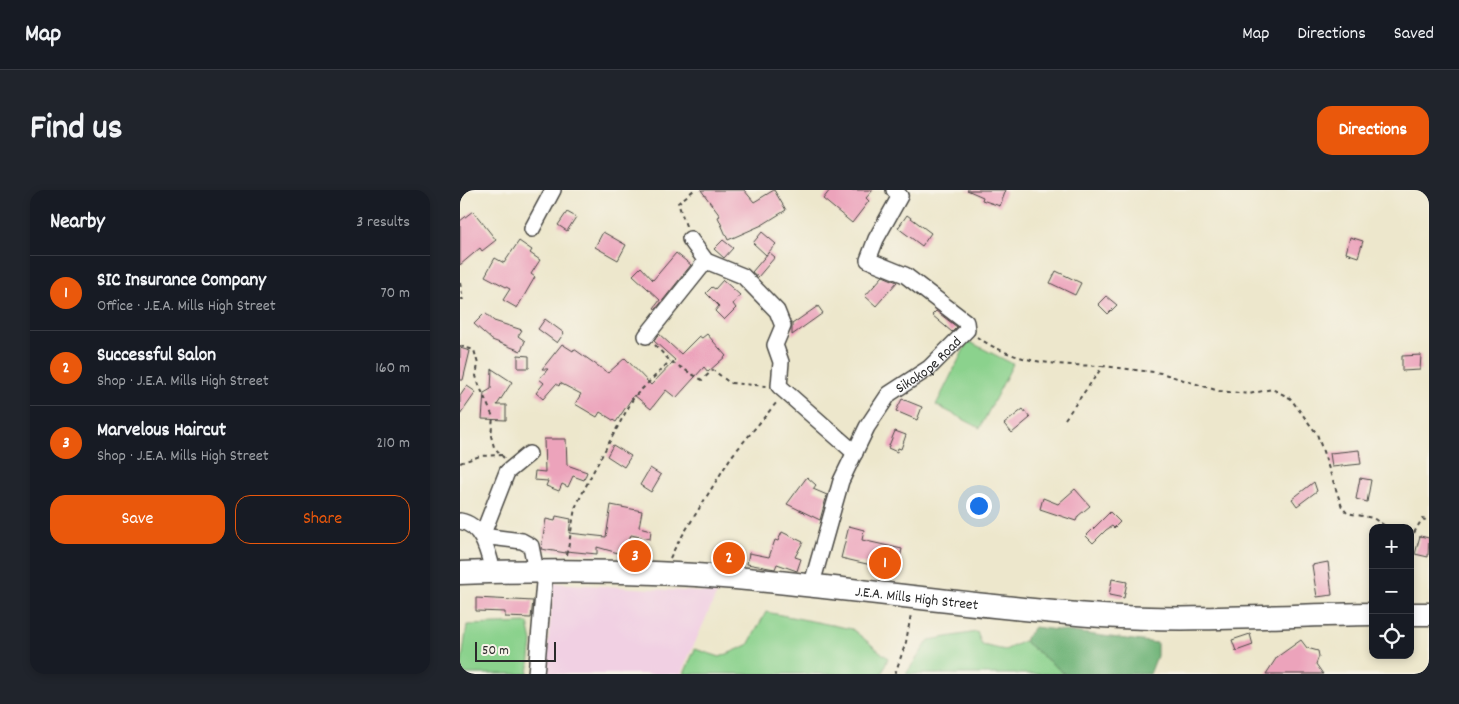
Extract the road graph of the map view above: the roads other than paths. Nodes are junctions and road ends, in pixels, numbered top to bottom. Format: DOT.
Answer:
graph roads {
  1 [pos="553,190"];
  2 [pos="894,190"];
  3 [pos="532,229"];
  4 [pos="690,239"];
  5 [pos="706,261"];
  6 [pos="646,336"];
  7 [pos="855,453"];
  8 [pos="529,454"];
  9 [pos="460,522"];
  10 [pos="482,536"];
  11 [pos="540,571"];
  12 [pos="460,572"];
  13 [pos="494,572"];
  14 [pos="811,587"];
  15 [pos="1369,614"];
  16 [pos="1414,614"];
  17 [pos="1429,614"];
  18 [pos="536,674"];
  1 -- 3 [label="street"];
  2 -- 7 [label="street, Sikakope Road"];
  4 -- 5 [label="street"];
  5 -- 6 [label="street"];
  5 -- 7 [label="street"];
  7 -- 14 [label="street, Sikakope Road"];
  8 -- 10 [label="street"];
  9 -- 10 [label="street"];
  10 -- 11 [label="street"];
  10 -- 13 [label="street"];
  11 -- 13 [label="highway, J.E.A. Mills High Street"];
  11 -- 14 [label="highway, J.E.A. Mills High Street"];
  11 -- 18 [label="street"];
  12 -- 13 [label="highway, J.E.A. Mills High Street"];
  14 -- 15 [label="highway, J.E.A. Mills High Street"];
  16 -- 17 [label="highway"];
}
